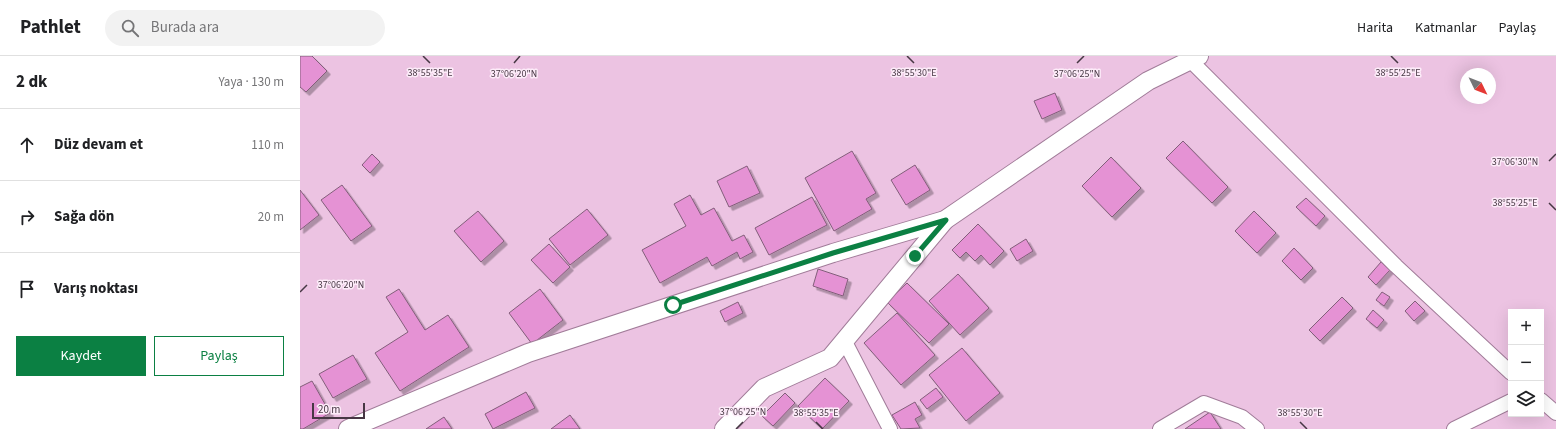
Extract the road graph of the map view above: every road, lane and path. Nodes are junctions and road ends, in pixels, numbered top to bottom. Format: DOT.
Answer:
graph roads {
  1 [pos="1192,58"];
  2 [pos="946,220"];
  3 [pos="844,340"];
  4 [pos="1508,370"];
  5 [pos="1508,402"];
  6 [pos="1544,403"];
  7 [pos="1556,413"];
  8 [pos="348,429"];
  9 [pos="724,429"];
  10 [pos="890,429"];
  11 [pos="1160,429"];
  12 [pos="1257,429"];
  13 [pos="1454,429"];
  1 -- 2 [label="street"];
  1 -- 4 [label="street"];
  2 -- 3 [label="street"];
  2 -- 8 [label="street"];
  3 -- 9 [label="street"];
  3 -- 10 [label="street"];
  5 -- 13 [label="street"];
  6 -- 7 [label="street"];
  11 -- 12 [label="street"];
}
